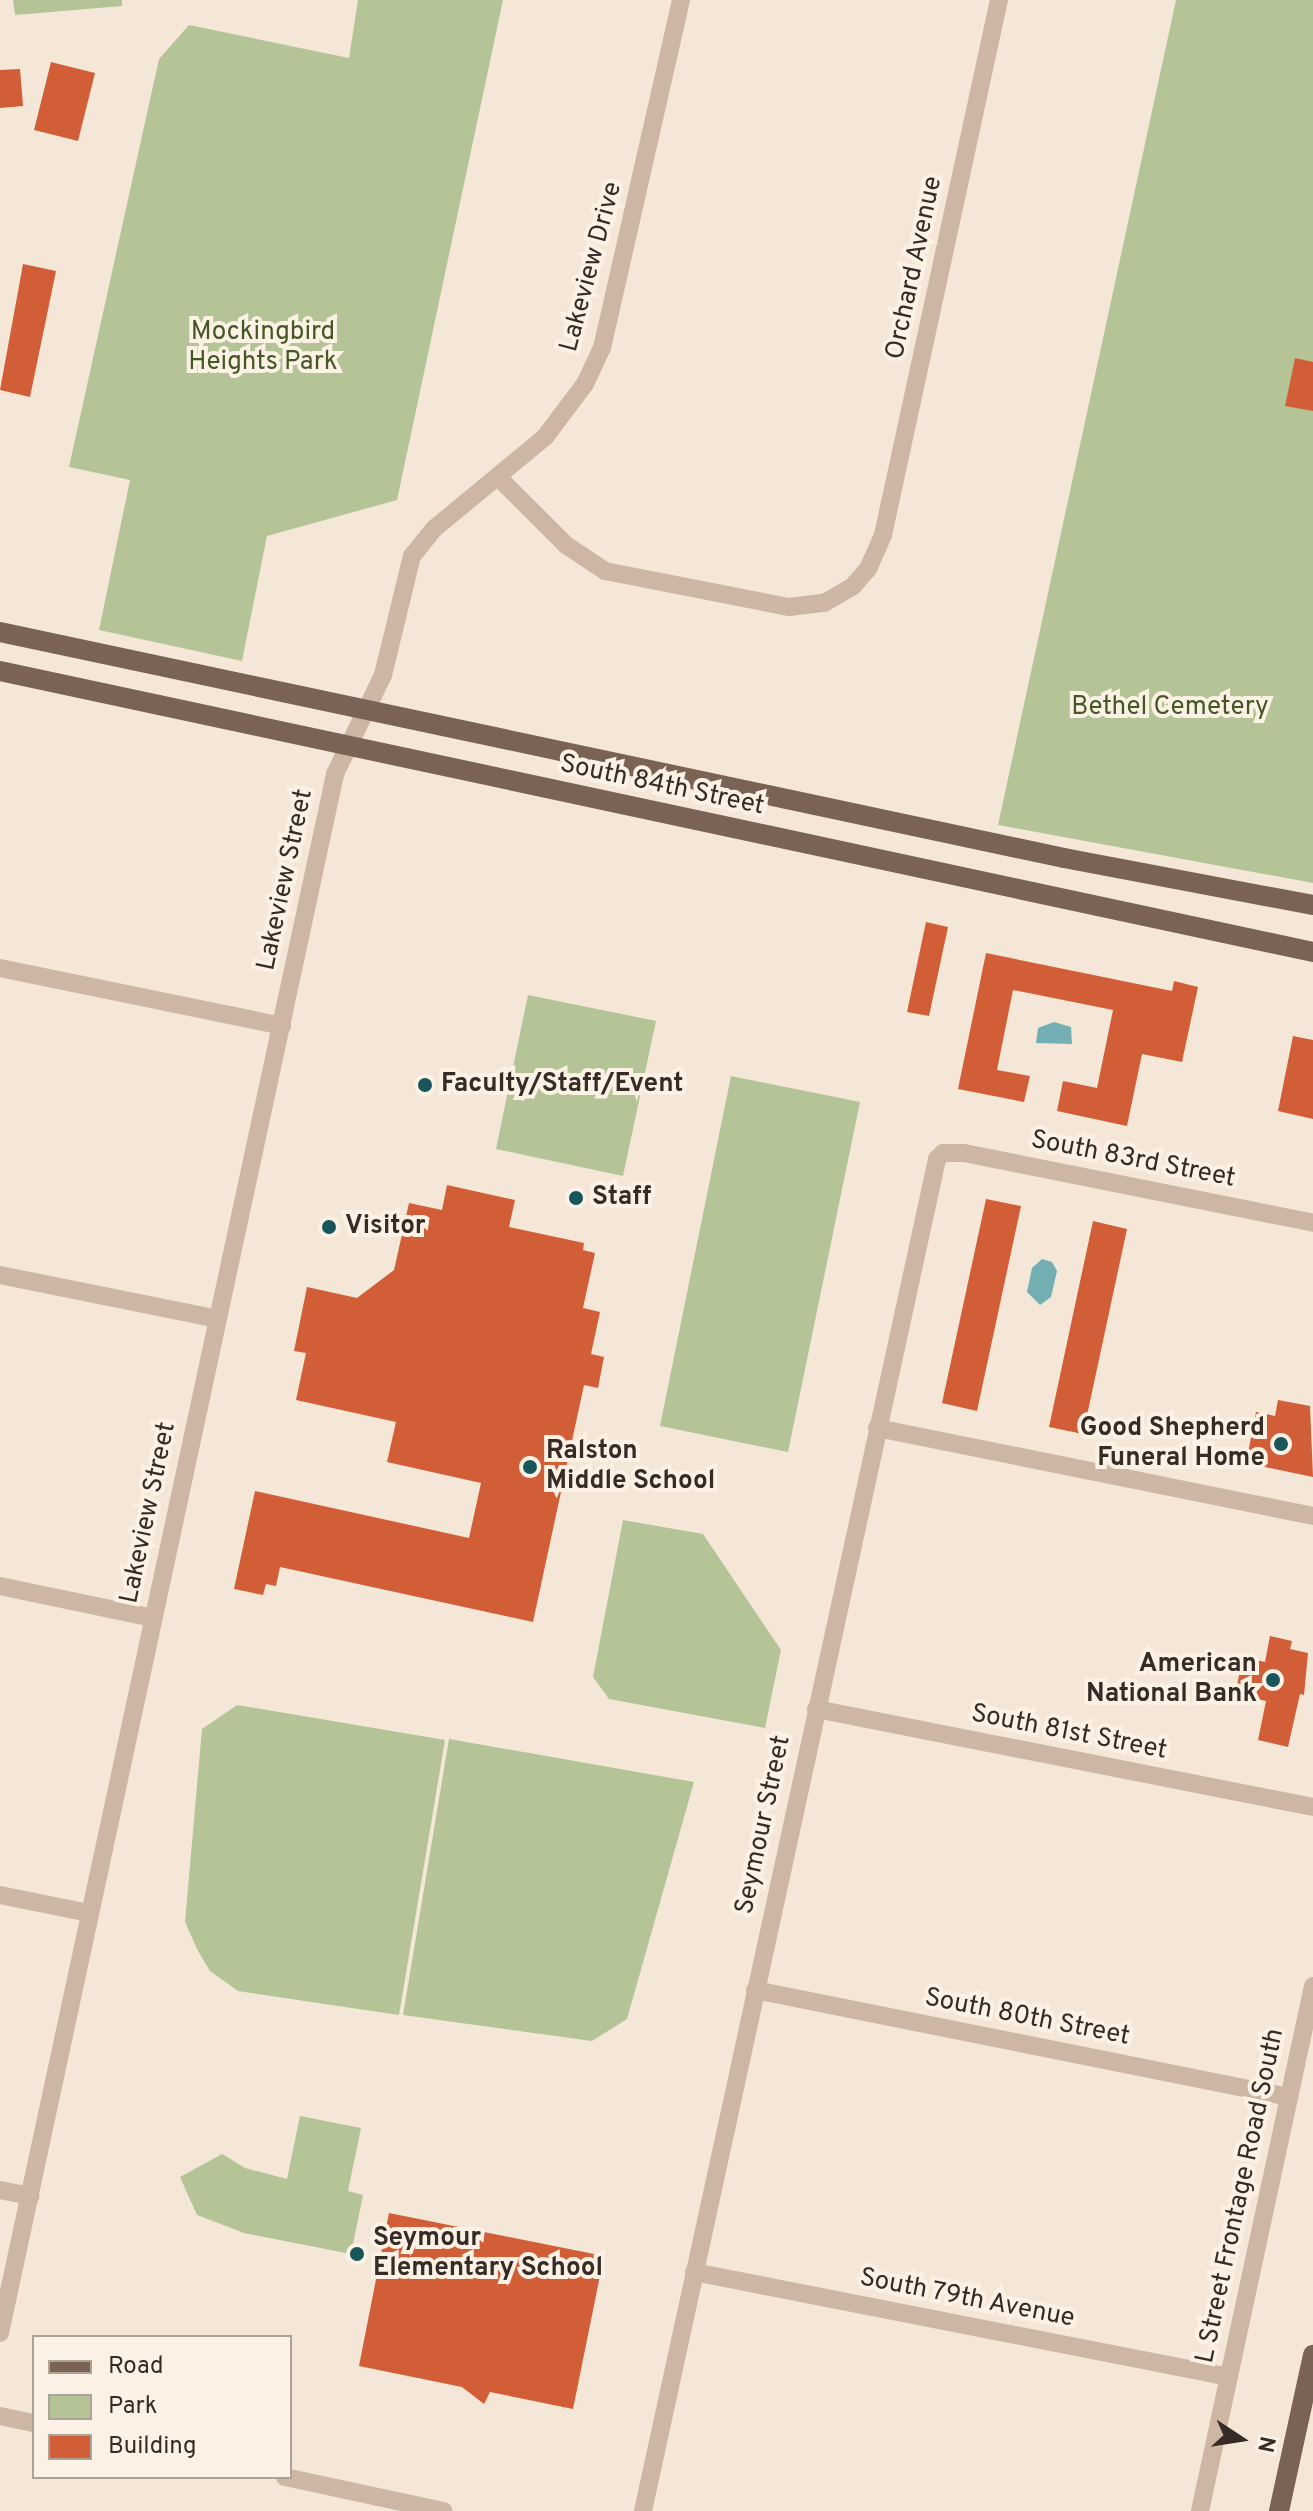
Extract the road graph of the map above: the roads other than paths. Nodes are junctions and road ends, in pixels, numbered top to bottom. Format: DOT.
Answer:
graph roads {
  1 [pos="681,0"];
  2 [pos="999,0"];
  3 [pos="499,478"];
  4 [pos="0,632"];
  5 [pos="0,671"];
  6 [pos="367,709"];
  7 [pos="350,745"];
  8 [pos="1313,905"];
  9 [pos="1313,952"];
  10 [pos="0,968"];
  11 [pos="282,1026"];
  12 [pos="943,1153"];
  13 [pos="1313,1223"];
  14 [pos="0,1275"];
  15 [pos="218,1319"];
  16 [pos="877,1428"];
  17 [pos="1313,1516"];
  18 [pos="0,1586"];
  19 [pos="153,1618"];
  20 [pos="816,1709"];
  21 [pos="1313,1807"];
  22 [pos="0,1895"];
  23 [pos="89,1913"];
  24 [pos="1313,1986"];
  25 [pos="755,1990"];
  26 [pos="1289,2097"];
  27 [pos="0,2190"];
  28 [pos="30,2196"];
  29 [pos="694,2272"];
  30 [pos="0,2333"];
  31 [pos="1313,2355"];
  32 [pos="1229,2377"];
  33 [pos="1309,2395"];
  34 [pos="0,2416"];
  35 [pos="32,2423"];
  36 [pos="292,2479"];
  37 [pos="443,2511"];
  38 [pos="643,2511"];
  39 [pos="1200,2511"];
  40 [pos="1279,2511"];
  1 -- 3 [label="street, Lakeview Drive"];
  2 -- 3 [label="street, Orchard Avenue"];
  3 -- 6 [label="street, Lakeview Drive"];
  4 -- 6 [label="main road, South 84th Street"];
  5 -- 7 [label="main road, South 84th Street"];
  6 -- 7 [label="street, Lakeview Street"];
  6 -- 8 [label="main road, South 84th Street"];
  7 -- 9 [label="main road, South 84th Street"];
  7 -- 11 [label="street, Lakeview Street"];
  10 -- 11 [label="street"];
  11 -- 15 [label="street, Lakeview Street"];
  12 -- 13 [label="street, South 83rd Street"];
  12 -- 16 [label="street, Seymour Street"];
  14 -- 15 [label="street"];
  15 -- 19 [label="street, Lakeview Street"];
  16 -- 17 [label="street"];
  16 -- 20 [label="street, Seymour Street"];
  18 -- 19 [label="street"];
  19 -- 23 [label="street, Lakeview Street"];
  20 -- 21 [label="street, South 81st Street"];
  20 -- 25 [label="street, Seymour Street"];
  22 -- 23 [label="street"];
  23 -- 28 [label="street, Lakeview Street"];
  24 -- 26 [label="street, L Street Frontage Road South"];
  25 -- 26 [label="street, South 80th Street"];
  25 -- 29 [label="street, Seymour Street"];
  26 -- 32 [label="street, L Street Frontage Road South"];
  27 -- 28 [label="street"];
  28 -- 30 [label="street, Lakeview Street"];
  29 -- 32 [label="street, South 79th Avenue"];
  29 -- 38 [label="street, Seymour Street"];
  31 -- 33 [label="main road"];
  32 -- 39 [label="street, L Street Frontage Road South"];
  33 -- 40 [label="main road"];
  34 -- 35 [label="street"];
  36 -- 37 [label="street"];
}
